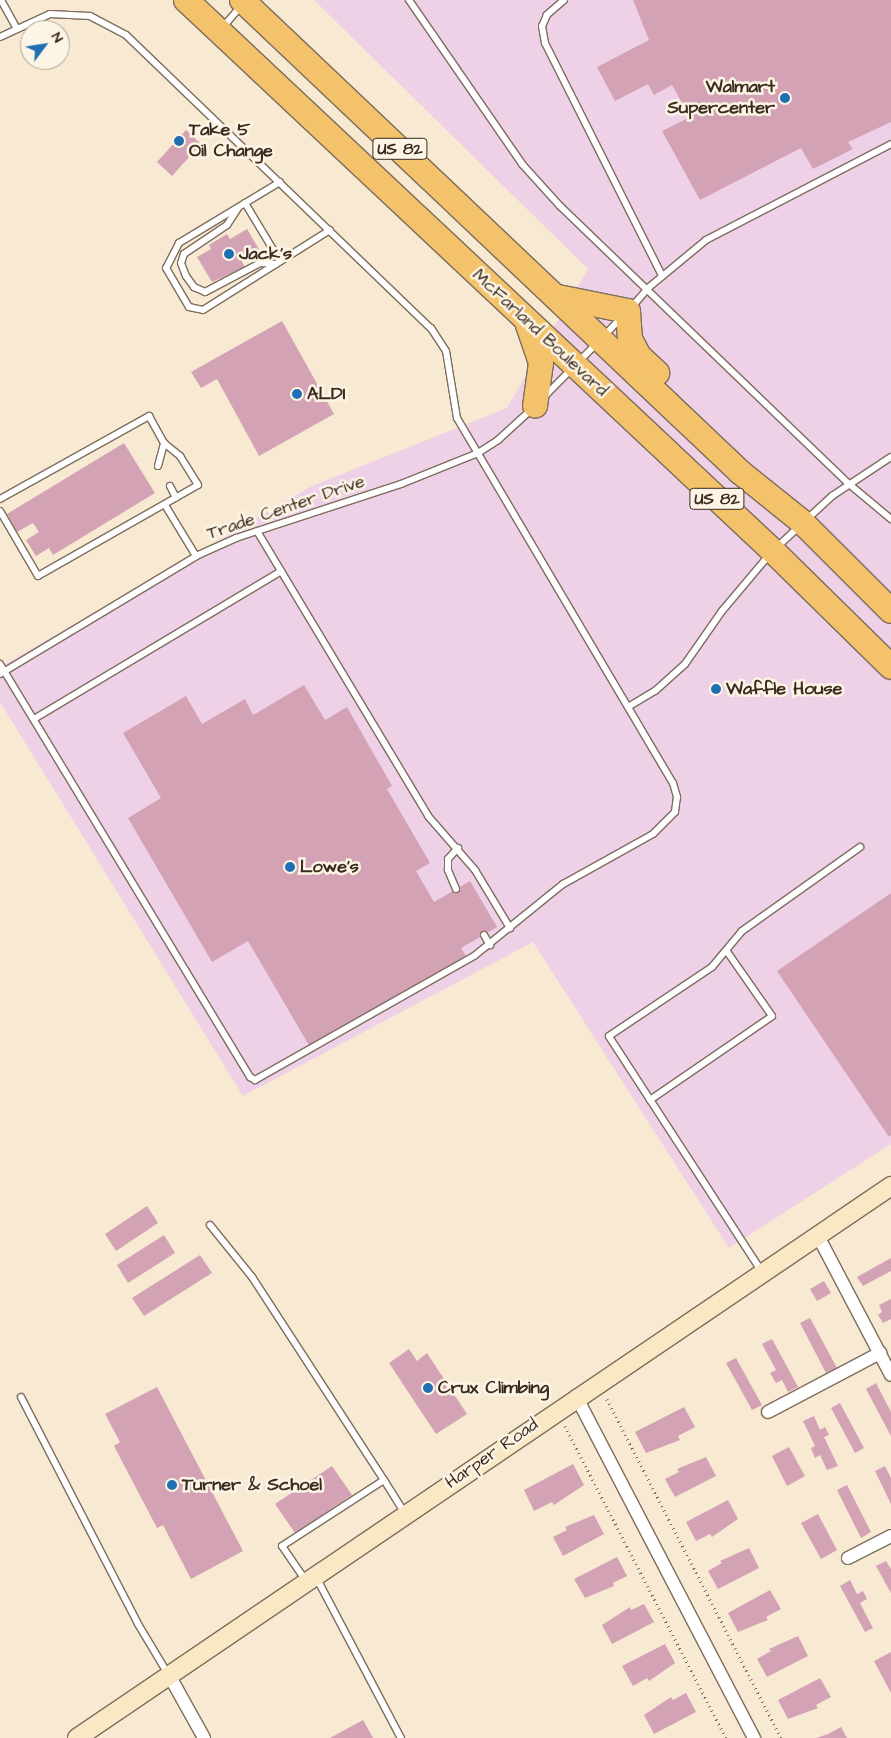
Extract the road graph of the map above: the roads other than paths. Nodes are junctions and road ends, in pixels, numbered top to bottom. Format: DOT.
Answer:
graph roads {
  1 [pos="1,0"];
  2 [pos="186,0"];
  3 [pos="409,0"];
  4 [pos="564,0"];
  5 [pos="244,1"];
  6 [pos="17,29"];
  7 [pos="219,31"];
  8 [pos="0,36"];
  9 [pos="891,144"];
  10 [pos="280,182"];
  11 [pos="242,205"];
  12 [pos="330,230"];
  13 [pos="278,263"];
  14 [pos="662,276"];
  15 [pos="648,288"];
  16 [pos="558,297"];
  17 [pos="628,311"];
  18 [pos="526,321"];
  19 [pos="601,339"];
  20 [pos="577,367"];
  21 [pos="535,406"];
  22 [pos="164,443"];
  23 [pos="478,453"];
  24 [pos="891,457"];
  25 [pos="158,466"];
  26 [pos="740,472"];
  27 [pos="849,484"];
  28 [pos="170,486"];
  29 [pos="176,498"];
  30 [pos="0,499"];
  31 [pos="165,505"];
  32 [pos="0,511"];
  33 [pos="891,519"];
  34 [pos="801,521"];
  35 [pos="257,531"];
  36 [pos="773,550"];
  37 [pos="196,556"];
  38 [pos="281,571"];
  39 [pos="891,610"];
  40 [pos="0,664"];
  41 [pos="891,667"];
  42 [pos="3,672"];
  43 [pos="628,707"];
  44 [pos="34,718"];
  45 [pos="860,847"];
  46 [pos="458,848"];
  47 [pos="456,889"];
  48 [pos="510,928"];
  49 [pos="484,935"];
  50 [pos="490,945"];
  51 [pos="726,950"];
  52 [pos="650,1100"];
  53 [pos="891,1186"];
  54 [pos="210,1225"];
  55 [pos="817,1234"];
  56 [pos="762,1272"];
  57 [pos="880,1353"];
  58 [pos="891,1375"];
  59 [pos="576,1396"];
  60 [pos="21,1398"];
  61 [pos="768,1412"];
  62 [pos="384,1480"];
  63 [pos="405,1514"];
  64 [pos="891,1536"];
  65 [pos="848,1558"];
  66 [pos="311,1579"];
  67 [pos="169,1675"];
  68 [pos="77,1738"];
  69 [pos="204,1738"];
  70 [pos="401,1738"];
  71 [pos="754,1738"];
  1 -- 6 [label="lane"];
  2 -- 7 [label="highway, McFarland Boulevard / US 82"];
  3 -- 15 [label="lane"];
  4 -- 14 [label="lane"];
  5 -- 7 [label="lane"];
  5 -- 16 [label="highway, McFarland Boulevard / US 82"];
  6 -- 8 [label="lane"];
  6 -- 10 [label="lane"];
  7 -- 18 [label="highway, McFarland Boulevard / US 82"];
  9 -- 14 [label="lane, Trade Center Drive"];
  10 -- 11 [label="lane"];
  10 -- 12 [label="lane"];
  11 -- 13 [label="lane"];
  11 -- 13 [label="lane"];
  11 -- 13 [label="lane"];
  12 -- 13 [label="lane"];
  12 -- 23 [label="lane"];
  14 -- 15 [label="lane, Trade Center Drive"];
  15 -- 17 [label="lane, Trade Center Drive"];
  15 -- 27 [label="lane"];
  16 -- 17 [label="highway"];
  16 -- 19 [label="highway, McFarland Boulevard / US 82"];
  17 -- 19 [label="lane, Trade Center Drive"];
  17 -- 26 [label="highway"];
  18 -- 20 [label="highway, McFarland Boulevard / US 82"];
  18 -- 21 [label="highway"];
  19 -- 20 [label="lane, Trade Center Drive"];
  19 -- 26 [label="highway, McFarland Boulevard / US 82"];
  20 -- 21 [label="lane, Trade Center Drive"];
  20 -- 36 [label="highway, McFarland Boulevard / US 82"];
  21 -- 23 [label="lane, Trade Center Drive"];
  22 -- 25 [label="lane"];
  22 -- 29 [label="lane"];
  22 -- 30 [label="lane"];
  23 -- 35 [label="lane, Trade Center Drive"];
  23 -- 43 [label="lane"];
  24 -- 27 [label="lane"];
  26 -- 34 [label="highway, McFarland Boulevard / US 82"];
  27 -- 33 [label="lane"];
  27 -- 34 [label="lane"];
  28 -- 29 [label="lane"];
  29 -- 31 [label="lane"];
  31 -- 32 [label="lane"];
  31 -- 37 [label="lane"];
  34 -- 36 [label="lane"];
  34 -- 39 [label="highway, McFarland Boulevard / US 82"];
  35 -- 37 [label="lane, Trade Center Drive"];
  35 -- 38 [label="lane"];
  36 -- 41 [label="highway, McFarland Boulevard / US 82"];
  36 -- 43 [label="lane"];
  37 -- 42 [label="lane, Trade Center Drive"];
  38 -- 44 [label="lane"];
  38 -- 46 [label="lane"];
  40 -- 42 [label="lane"];
  42 -- 44 [label="lane"];
  43 -- 48 [label="lane"];
  44 -- 50 [label="lane"];
  45 -- 51 [label="lane"];
  46 -- 47 [label="lane"];
  46 -- 48 [label="lane"];
  48 -- 50 [label="lane"];
  49 -- 50 [label="lane"];
  51 -- 52 [label="lane"];
  51 -- 52 [label="lane"];
  52 -- 56 [label="lane"];
  53 -- 55 [label="street, Harper Road"];
  54 -- 62 [label="lane"];
  55 -- 56 [label="street, Harper Road"];
  55 -- 57 [label="street"];
  56 -- 59 [label="street, Harper Road"];
  57 -- 58 [label="street"];
  57 -- 61 [label="street"];
  59 -- 63 [label="street, Harper Road"];
  59 -- 71 [label="street"];
  60 -- 67 [label="lane"];
  62 -- 63 [label="lane"];
  62 -- 66 [label="lane"];
  63 -- 66 [label="street, Harper Road"];
  64 -- 65 [label="street"];
  66 -- 67 [label="street, Harper Road"];
  66 -- 70 [label="lane"];
  67 -- 68 [label="street, Harper Road"];
  67 -- 69 [label="street"];
}
